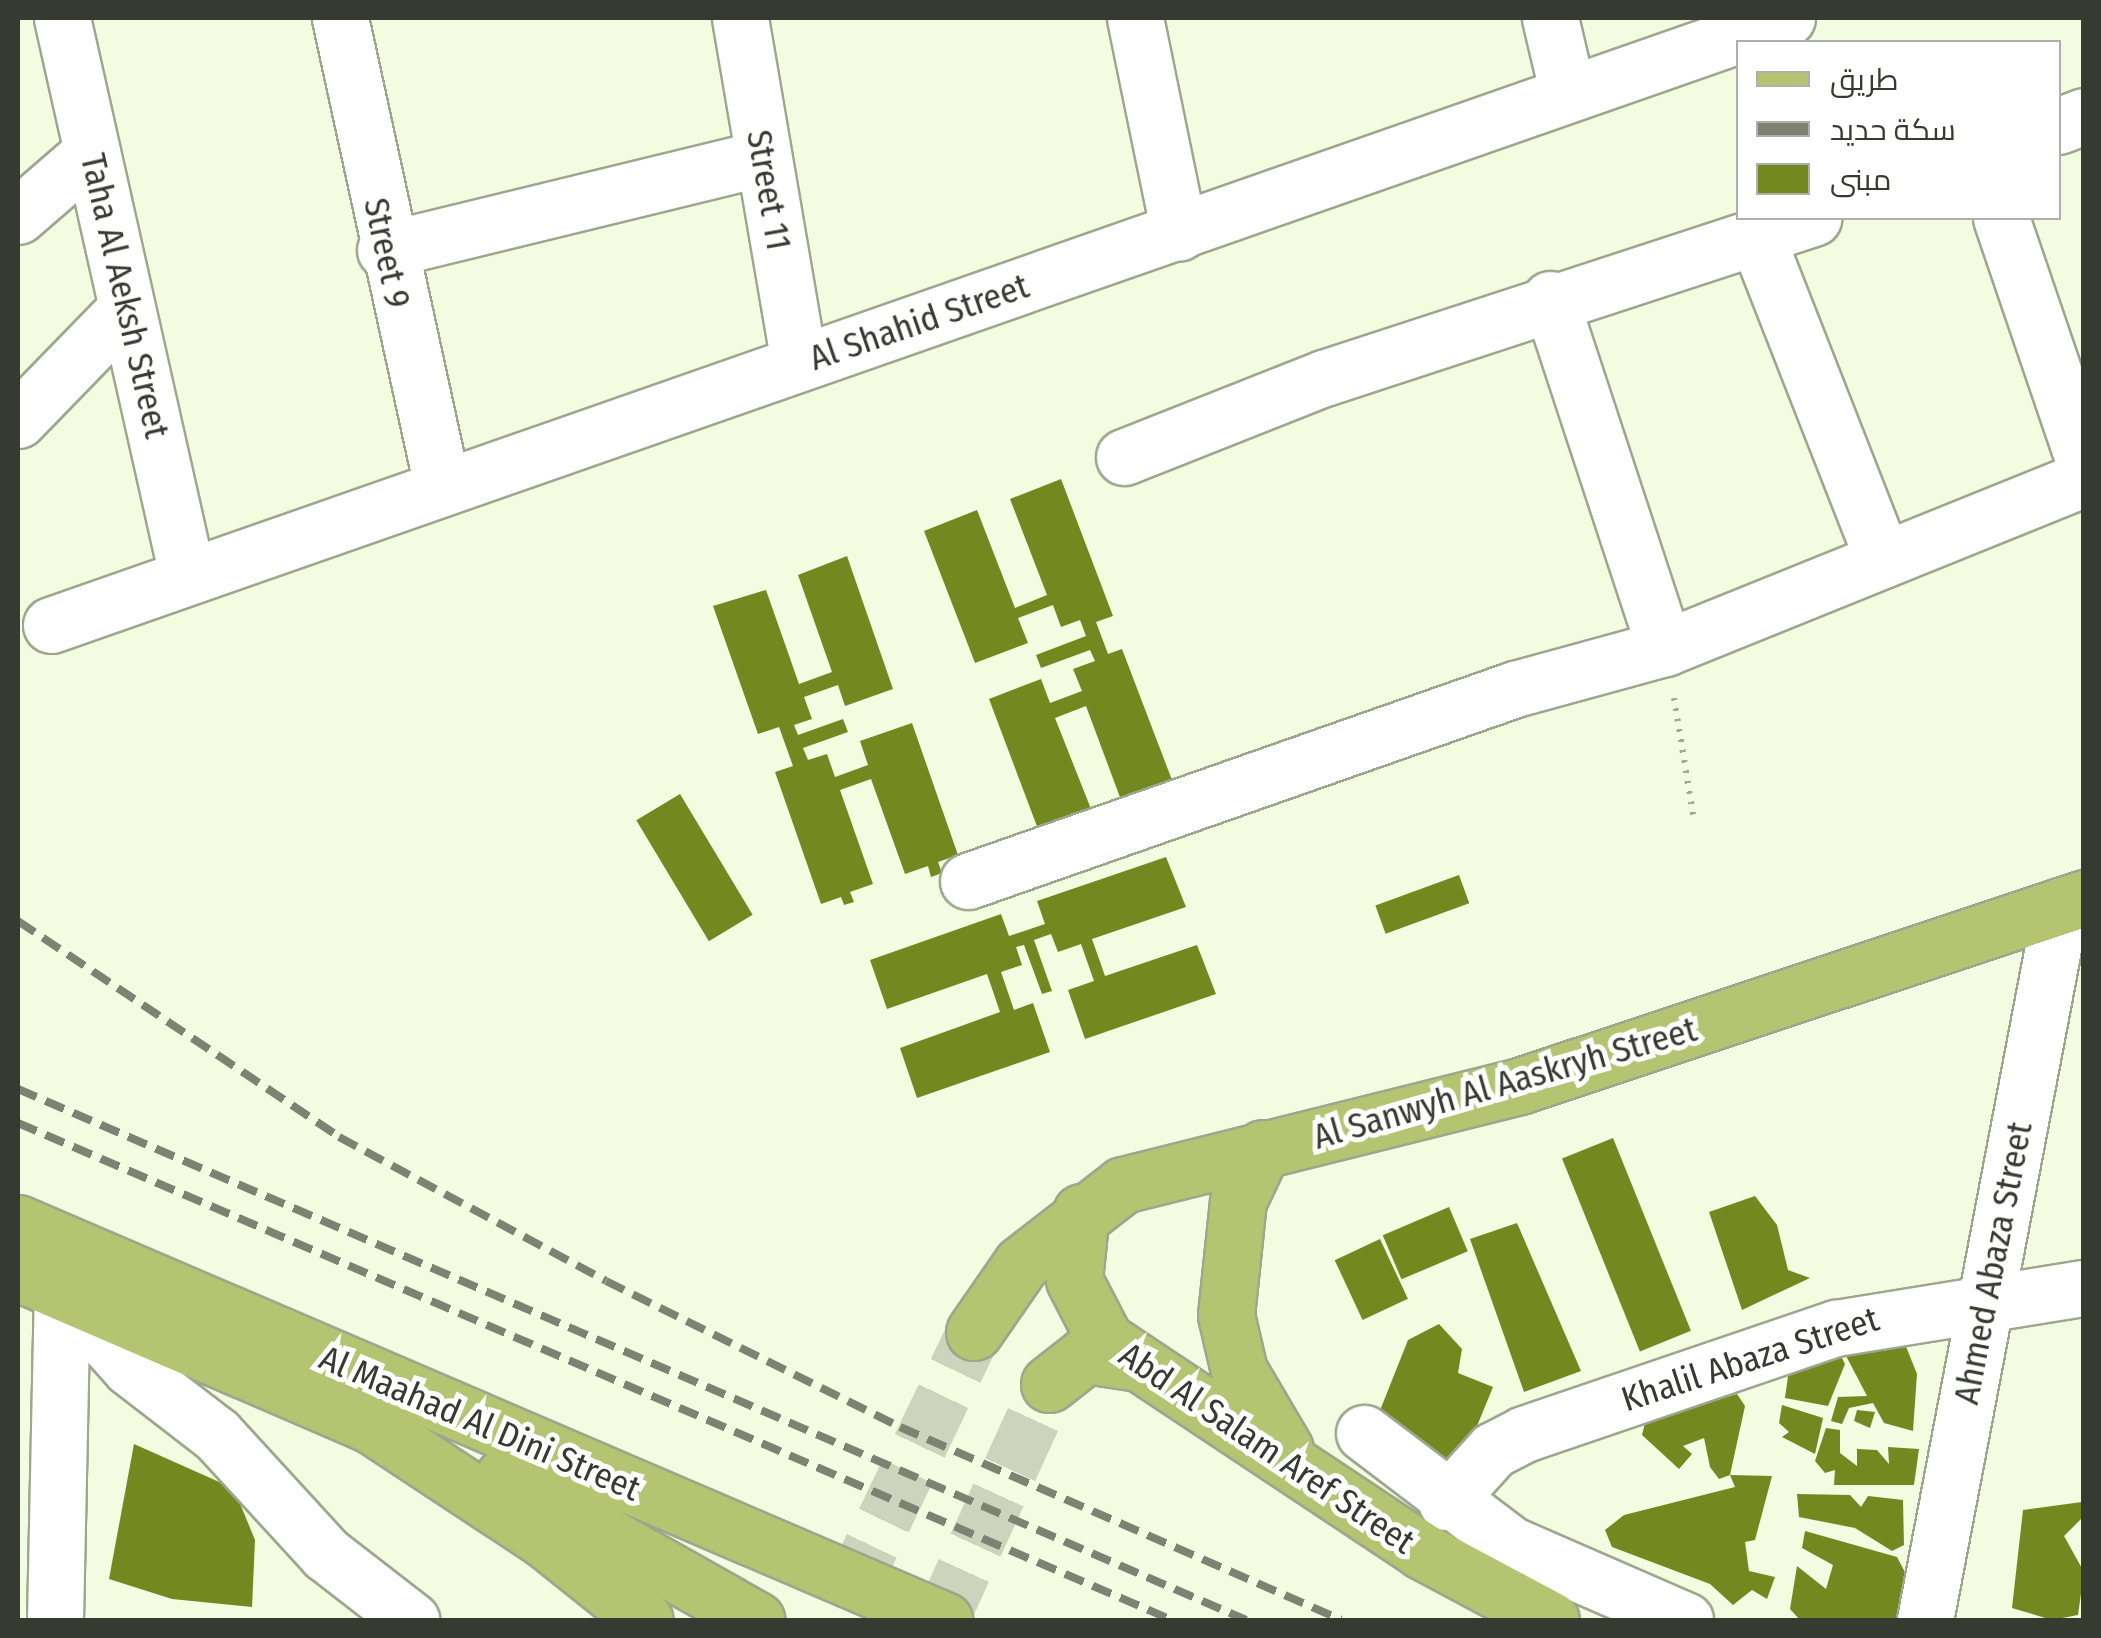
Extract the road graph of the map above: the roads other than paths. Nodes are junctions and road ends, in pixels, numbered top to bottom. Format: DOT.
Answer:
graph roads {
  1 [pos="62,18"];
  2 [pos="340,18"];
  3 [pos="740,18"];
  4 [pos="1135,18"];
  5 [pos="1550,18"];
  6 [pos="1787,18"];
  7 [pos="1568,90"];
  8 [pos="92,152"];
  9 [pos="762,158"];
  10 [pos="18,216"];
  11 [pos="1807,220"];
  12 [pos="2002,220"];
  13 [pos="1179,233"];
  14 [pos="1758,238"];
  15 [pos="385,250"];
  16 [pos="1550,300"];
  17 [pos="127,308"];
  18 [pos="799,362"];
  19 [pos="18,420"];
  20 [pos="1124,457"];
  21 [pos="2084,462"];
  22 [pos="2084,479"];
  23 [pos="442,488"];
  24 [pos="1883,559"];
  25 [pos="187,576"];
  26 [pos="51,625"];
  27 [pos="1666,648"];
  28 [pos="968,881"];
  29 [pos="2072,902"];
  30 [pos="1263,1148"];
  31 [pos="1081,1212"];
  32 [pos="18,1224"];
  33 [pos="40,1283"];
  34 [pos="2084,1288"];
  35 [pos="1985,1301"];
  36 [pos="974,1332"];
  37 [pos="1132,1362"];
  38 [pos="1049,1384"];
  39 [pos="371,1425"];
  40 [pos="1364,1433"];
  41 [pos="1300,1469"];
  42 [pos="1446,1502"];
  43 [pos="55,1620"];
  44 [pos="410,1620"];
  45 [pos="645,1620"];
  46 [pos="757,1620"];
  47 [pos="944,1620"];
  48 [pos="1552,1620"];
  49 [pos="1685,1620"];
  50 [pos="1925,1620"];
  1 -- 8 [label="street, Taha Al Aeksh Street"];
  2 -- 15 [label="street, Street 9"];
  3 -- 9 [label="street, Street 11"];
  4 -- 13 [label="street"];
  5 -- 7 [label="street"];
  6 -- 7 [label="street, Al Shahid Street"];
  7 -- 13 [label="street, Al Shahid Street"];
  8 -- 10 [label="street"];
  8 -- 17 [label="street, Taha Al Aeksh Street"];
  9 -- 15 [label="street"];
  9 -- 18 [label="street, Street 11"];
  11 -- 14 [label="street"];
  12 -- 21 [label="street"];
  13 -- 18 [label="street, Al Shahid Street"];
  14 -- 16 [label="street"];
  14 -- 24 [label="street"];
  15 -- 23 [label="street, Street 9"];
  16 -- 20 [label="street"];
  16 -- 27 [label="street"];
  17 -- 19 [label="street"];
  17 -- 25 [label="street, Taha Al Aeksh Street"];
  18 -- 23 [label="street, Al Shahid Street"];
  22 -- 24 [label="street"];
  23 -- 25 [label="street, Al Shahid Street"];
  24 -- 27 [label="street"];
  25 -- 26 [label="street, Al Shahid Street"];
  27 -- 28 [label="street"];
  29 -- 30 [label="main road, Al Sanwyh Al Aaskryh Street"];
  29 -- 35 [label="street, Ahmed Abaza Street"];
  30 -- 31 [label="main road, Al Sanwyh Al Aaskryh Street"];
  30 -- 41 [label="main road"];
  31 -- 36 [label="main road, Al Sanwyh Al Aaskryh Street"];
  31 -- 37 [label="main road, Abd Al Salam Aref Street"];
  32 -- 47 [label="main road, Al Maahad Al Dini Street"];
  33 -- 39 [label="main road, Al Maahad Al Dini Street"];
  33 -- 43 [label="street"];
  33 -- 44 [label="street"];
  34 -- 35 [label="street, Khalil Abaza Street"];
  35 -- 42 [label="street, Khalil Abaza Street"];
  35 -- 50 [label="street, Ahmed Abaza Street"];
  37 -- 38 [label="main road"];
  37 -- 41 [label="main road, Abd Al Salam Aref Street"];
  39 -- 45 [label="main road, Al Maahad Al Dini Street"];
  39 -- 46 [label="main road"];
  40 -- 42 [label="street, Abd Al Salam Aref Street"];
  41 -- 48 [label="main road, Abd Al Salam Aref Street"];
  42 -- 49 [label="street, Abd Al Salam Aref Street"];
}
